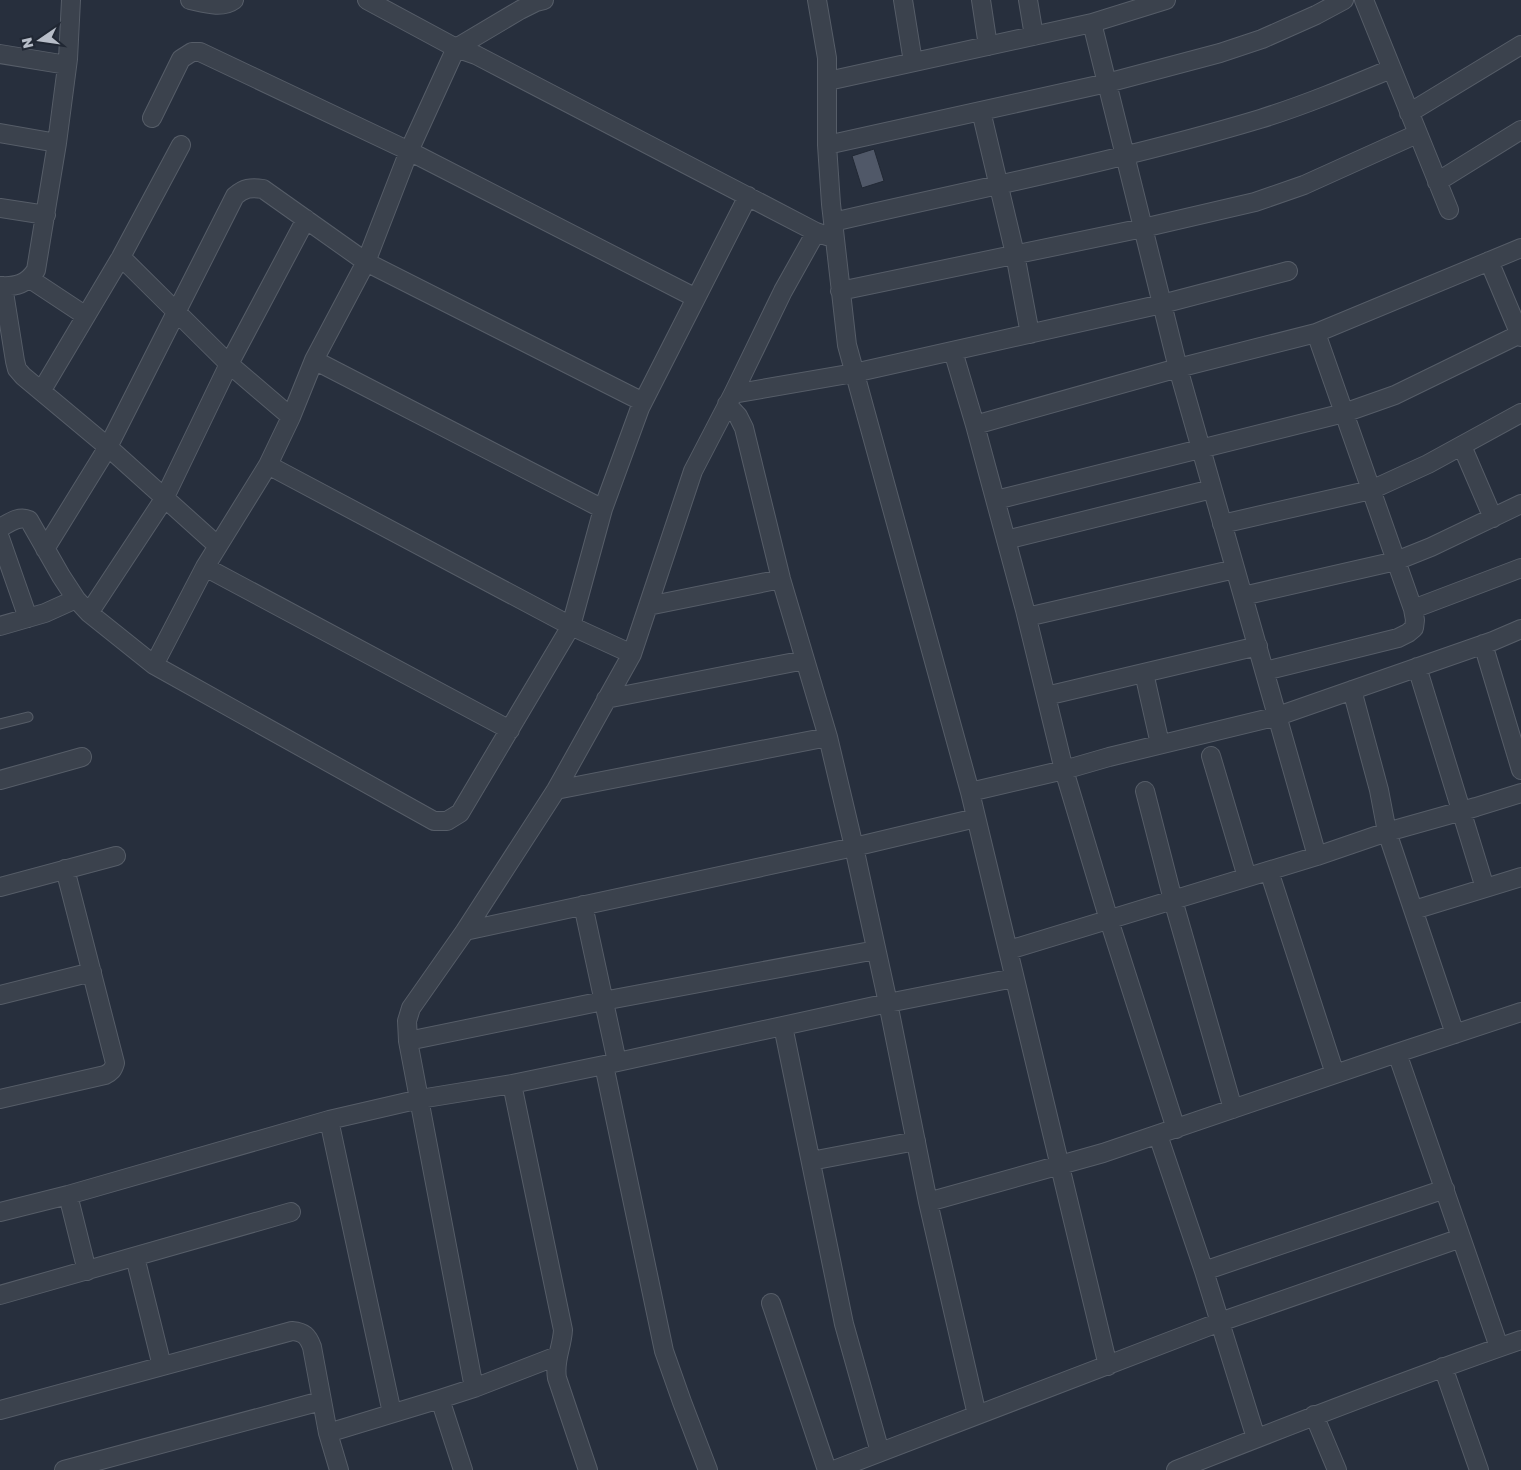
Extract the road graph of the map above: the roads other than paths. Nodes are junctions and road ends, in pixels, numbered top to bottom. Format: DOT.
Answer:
graph roads {
  1 [pos="71,0"];
  2 [pos="190,0"];
  3 [pos="234,0"];
  4 [pos="367,0"];
  5 [pos="544,0"];
  6 [pos="816,0"];
  7 [pos="903,0"];
  8 [pos="981,0"];
  9 [pos="1028,0"];
  10 [pos="1344,0"];
  11 [pos="1364,0"];
  12 [pos="1162,1"];
  13 [pos="1092,23"];
  14 [pos="1034,36"];
  15 [pos="988,46"];
  16 [pos="1521,46"];
  17 [pos="456,48"];
  18 [pos="0,54"];
  19 [pos="913,62"];
  20 [pos="67,65"];
  21 [pos="1391,68"];
  22 [pos="828,81"];
  23 [pos="1107,83"];
  24 [pos="981,111"];
  25 [pos="1409,113"];
  26 [pos="152,118"];
  27 [pos="1521,130"];
  28 [pos="0,133"];
  29 [pos="1417,134"];
  30 [pos="57,143"];
  31 [pos="181,145"];
  32 [pos="827,145"];
  33 [pos="409,151"];
  34 [pos="1125,156"];
  35 [pos="1437,182"];
  36 [pos="999,184"];
  37 [pos="748,196"];
  38 [pos="0,208"];
  39 [pos="1449,210"];
  40 [pos="46,215"];
  41 [pos="306,219"];
  42 [pos="1143,228"];
  43 [pos="834,230"];
  44 [pos="816,232"];
  45 [pos="1521,248"];
  46 [pos="1015,254"];
  47 [pos="121,257"];
  48 [pos="1489,261"];
  49 [pos="366,262"];
  50 [pos="1288,271"];
  51 [pos="30,279"];
  52 [pos="1,286"];
  53 [pos="840,291"];
  54 [pos="696,298"];
  55 [pos="1162,304"];
  56 [pos="176,311"];
  57 [pos="86,316"];
  58 [pos="1316,333"];
  59 [pos="1030,334"];
  60 [pos="1520,335"];
  61 [pos="953,351"];
  62 [pos="314,360"];
  63 [pos="229,364"];
  64 [pos="1178,368"];
  65 [pos="854,373"];
  66 [pos="42,390"];
  67 [pos="730,399"];
  68 [pos="643,402"];
  69 [pos="1344,413"];
  70 [pos="1521,413"];
  71 [pos="291,417"];
  72 [pos="975,424"];
  73 [pos="1462,446"];
  74 [pos="108,447"];
  75 [pos="1201,449"];
  76 [pos="268,465"];
  77 [pos="1212,489"];
  78 [pos="1371,490"];
  79 [pos="164,498"];
  80 [pos="996,500"];
  81 [pos="1521,504"];
  82 [pos="603,510"];
  83 [pos="1493,518"];
  84 [pos="1222,524"];
  85 [pos="0,528"];
  86 [pos="0,538"];
  87 [pos="1006,540"];
  88 [pos="218,546"];
  89 [pos="45,549"];
  90 [pos="1396,561"];
  91 [pos="205,567"];
  92 [pos="1521,568"];
  93 [pos="1235,569"];
  94 [pos="781,579"];
  95 [pos="1243,596"];
  96 [pos="76,599"];
  97 [pos="648,606"];
  98 [pos="1413,609"];
  99 [pos="89,613"];
  100 [pos="1027,617"];
  101 [pos="28,618"];
  102 [pos="0,626"];
  103 [pos="571,626"];
  104 [pos="1521,629"];
  105 [pos="1483,644"];
  106 [pos="1258,646"];
  107 [pos="632,654"];
  108 [pos="805,660"];
  109 [pos="154,665"];
  110 [pos="1417,667"];
  111 [pos="1264,671"];
  112 [pos="1144,673"];
  113 [pos="1352,690"];
  114 [pos="1046,696"];
  115 [pos="606,699"];
  116 [pos="1278,716"];
  117 [pos="28,718"];
  118 [pos="0,724"];
  119 [pos="510,730"];
  120 [pos="828,737"];
  121 [pos="1160,744"];
  122 [pos="1211,756"];
  123 [pos="82,757"];
  124 [pos="1064,770"];
  125 [pos="1521,770"];
  126 [pos="0,780"];
  127 [pos="556,790"];
  128 [pos="1145,791"];
  129 [pos="970,792"];
  130 [pos="1521,793"];
  131 [pos="1460,811"];
  132 [pos="976,818"];
  133 [pos="1387,832"];
  134 [pos="854,847"];
  135 [pos="116,856"];
  136 [pos="1317,856"];
  137 [pos="66,869"];
  138 [pos="1269,871"];
  139 [pos="1247,877"];
  140 [pos="1521,877"];
  141 [pos="0,886"];
  142 [pos="1485,888"];
  143 [pos="1173,900"];
  144 [pos="582,905"];
  145 [pos="1414,910"];
  146 [pos="1109,920"];
  147 [pos="465,930"];
  148 [pos="876,950"];
  149 [pos="1008,950"];
  150 [pos="92,972"];
  151 [pos="1014,978"];
  152 [pos="0,995"];
  153 [pos="604,1001"];
  154 [pos="888,1003"];
  155 [pos="1521,1012"];
  156 [pos="783,1026"];
  157 [pos="1456,1034"];
  158 [pos="408,1042"];
  159 [pos="1397,1052"];
  160 [pos="610,1064"];
  161 [pos="1335,1074"];
  162 [pos="512,1084"];
  163 [pos="0,1099"];
  164 [pos="420,1099"];
  165 [pos="1233,1109"];
  166 [pos="329,1120"];
  167 [pos="1176,1129"];
  168 [pos="1158,1135"];
  169 [pos="916,1141"];
  170 [pos="811,1162"];
  171 [pos="1060,1165"];
  172 [pos="1445,1189"];
  173 [pos="68,1195"];
  174 [pos="928,1202"];
  175 [pos="0,1212"];
  176 [pos="291,1212"];
  177 [pos="1461,1238"];
  178 [pos="136,1257"];
  179 [pos="87,1270"];
  180 [pos="1204,1272"];
  181 [pos="0,1295"];
  182 [pos="771,1303"];
  183 [pos="1220,1322"];
  184 [pos="1521,1340"];
  185 [pos="1499,1347"];
  186 [pos="557,1356"];
  187 [pos="162,1366"];
  188 [pos="1108,1366"];
  189 [pos="1443,1367"];
  190 [pos="474,1388"];
  191 [pos="321,1400"];
  192 [pos="440,1400"];
  193 [pos="0,1410"];
  194 [pos="392,1413"];
  195 [pos="977,1415"];
  196 [pos="1314,1415"];
  197 [pos="328,1433"];
  198 [pos="1256,1438"];
  199 [pos="880,1452"];
  200 [pos="1217,1462"];
  201 [pos="73,1469"];
  202 [pos="340,1470"];
  203 [pos="463,1470"];
  204 [pos="588,1470"];
  205 [pos="708,1470"];
  206 [pos="826,1470"];
  207 [pos="834,1470"];
  208 [pos="1176,1470"];
  209 [pos="1337,1470"];
  210 [pos="1479,1470"];
  1 -- 20 [label="street"];
  2 -- 3 [label="street"];
  4 -- 17 [label="street"];
  5 -- 17 [label="street"];
  6 -- 22 [label="street"];
  7 -- 19 [label="street"];
  8 -- 15 [label="street"];
  9 -- 14 [label="street"];
  10 -- 23 [label="street"];
  11 -- 21 [label="street"];
  12 -- 13 [label="street"];
  13 -- 14 [label="street"];
  13 -- 23 [label="street"];
  14 -- 15 [label="street"];
  15 -- 19 [label="street"];
  16 -- 25 [label="street"];
  17 -- 33 [label="street"];
  17 -- 37 [label="street"];
  18 -- 20 [label="street"];
  19 -- 22 [label="street"];
  20 -- 30 [label="street"];
  21 -- 25 [label="street"];
  21 -- 34 [label="street"];
  22 -- 32 [label="street"];
  23 -- 24 [label="street"];
  23 -- 34 [label="street"];
  24 -- 32 [label="street"];
  24 -- 36 [label="street"];
  25 -- 29 [label="street"];
  26 -- 33 [label="street"];
  27 -- 35 [label="street"];
  28 -- 30 [label="street"];
  29 -- 35 [label="street"];
  29 -- 42 [label="street"];
  30 -- 40 [label="street"];
  31 -- 47 [label="street"];
  32 -- 43 [label="street"];
  33 -- 49 [label="street"];
  33 -- 54 [label="street"];
  34 -- 36 [label="street"];
  34 -- 42 [label="street"];
  35 -- 39 [label="street"];
  36 -- 43 [label="street"];
  36 -- 46 [label="street"];
  37 -- 44 [label="street"];
  37 -- 54 [label="street"];
  38 -- 40 [label="street"];
  40 -- 51 [label="street"];
  41 -- 49 [label="street"];
  41 -- 56 [label="street"];
  41 -- 63 [label="street"];
  42 -- 46 [label="street"];
  42 -- 55 [label="street"];
  43 -- 44 [label="street"];
  43 -- 53 [label="street"];
  44 -- 67 [label="street"];
  45 -- 48 [label="street"];
  46 -- 53 [label="street"];
  46 -- 59 [label="street"];
  47 -- 56 [label="street"];
  47 -- 57 [label="street"];
  48 -- 58 [label="street"];
  48 -- 60 [label="street"];
  49 -- 62 [label="street"];
  49 -- 68 [label="street"];
  50 -- 55 [label="street"];
  51 -- 52 [label="street"];
  51 -- 57 [label="street"];
  52 -- 66 [label="street"];
  53 -- 65 [label="street"];
  54 -- 68 [label="street"];
  55 -- 59 [label="street"];
  55 -- 64 [label="street"];
  56 -- 63 [label="street"];
  56 -- 74 [label="street"];
  57 -- 66 [label="street"];
  58 -- 64 [label="street"];
  58 -- 69 [label="street"];
  59 -- 61 [label="street"];
  60 -- 69 [label="street"];
  61 -- 65 [label="street"];
  61 -- 72 [label="street"];
  62 -- 71 [label="street"];
  62 -- 82 [label="street"];
  63 -- 71 [label="street"];
  63 -- 79 [label="street"];
  64 -- 72 [label="street"];
  64 -- 75 [label="street"];
  65 -- 67 [label="street"];
  65 -- 129 [label="street"];
  66 -- 74 [label="street"];
  67 -- 94 [label="street"];
  67 -- 97 [label="street"];
  68 -- 82 [label="street"];
  69 -- 75 [label="street"];
  69 -- 78 [label="street"];
  70 -- 73 [label="street"];
  71 -- 76 [label="street"];
  72 -- 80 [label="street"];
  73 -- 78 [label="street"];
  73 -- 83 [label="street"];
  74 -- 79 [label="street"];
  74 -- 89 [label="street"];
  75 -- 77 [label="street"];
  75 -- 80 [label="street"];
  76 -- 88 [label="street"];
  76 -- 103 [label="street"];
  77 -- 84 [label="street"];
  77 -- 87 [label="street"];
  78 -- 84 [label="street"];
  78 -- 90 [label="street"];
  79 -- 88 [label="street"];
  79 -- 99 [label="street"];
  80 -- 87 [label="street"];
  81 -- 83 [label="street"];
  82 -- 103 [label="street"];
  83 -- 90 [label="street"];
  84 -- 93 [label="street"];
  85 -- 89 [label="street"];
  86 -- 101 [label="street"];
  87 -- 100 [label="street"];
  88 -- 91 [label="street"];
  89 -- 96 [label="street"];
  90 -- 95 [label="street"];
  90 -- 98 [label="street"];
  91 -- 109 [label="street"];
  91 -- 119 [label="street"];
  92 -- 98 [label="street"];
  93 -- 95 [label="street"];
  93 -- 100 [label="street"];
  94 -- 97 [label="street"];
  94 -- 108 [label="street"];
  95 -- 106 [label="street"];
  96 -- 99 [label="street"];
  96 -- 101 [label="street"];
  97 -- 107 [label="street"];
  98 -- 111 [label="street"];
  99 -- 109 [label="street"];
  100 -- 114 [label="street"];
  101 -- 102 [label="street"];
  103 -- 107 [label="street"];
  103 -- 119 [label="street"];
  104 -- 105 [label="street"];
  105 -- 110 [label="street"];
  105 -- 125 [label="street"];
  106 -- 111 [label="street"];
  106 -- 112 [label="street"];
  107 -- 115 [label="street"];
  108 -- 115 [label="street"];
  108 -- 120 [label="street"];
  109 -- 119 [label="street"];
  110 -- 113 [label="street"];
  110 -- 131 [label="street"];
  111 -- 116 [label="street"];
  112 -- 114 [label="street"];
  112 -- 121 [label="street"];
  113 -- 116 [label="street"];
  113 -- 133 [label="street"];
  114 -- 124 [label="street"];
  115 -- 127 [label="street"];
  116 -- 121 [label="street"];
  116 -- 136 [label="street"];
  117 -- 118 [label="lane"];
  120 -- 127 [label="street"];
  120 -- 134 [label="street"];
  121 -- 124 [label="street"];
  122 -- 139 [label="street"];
  123 -- 126 [label="street"];
  124 -- 129 [label="street"];
  124 -- 146 [label="street"];
  127 -- 147 [label="street"];
  128 -- 143 [label="street"];
  129 -- 132 [label="street"];
  130 -- 131 [label="street"];
  131 -- 133 [label="street"];
  131 -- 142 [label="street"];
  132 -- 134 [label="street"];
  132 -- 149 [label="street"];
  133 -- 136 [label="street"];
  133 -- 145 [label="street"];
  134 -- 144 [label="street"];
  134 -- 148 [label="street"];
  135 -- 137 [label="street"];
  136 -- 138 [label="street"];
  137 -- 141 [label="street"];
  137 -- 150 [label="street"];
  138 -- 139 [label="street"];
  138 -- 161 [label="street"];
  139 -- 143 [label="street"];
  140 -- 142 [label="street"];
  142 -- 145 [label="street"];
  143 -- 146 [label="street"];
  143 -- 165 [label="street"];
  144 -- 147 [label="street"];
  144 -- 153 [label="street"];
  145 -- 157 [label="street"];
  146 -- 149 [label="street"];
  146 -- 167 [label="street"];
  147 -- 158 [label="street"];
  148 -- 153 [label="street"];
  148 -- 154 [label="street"];
  149 -- 151 [label="street"];
  150 -- 152 [label="street"];
  150 -- 163 [label="street"];
  151 -- 154 [label="street"];
  151 -- 171 [label="street"];
  153 -- 158 [label="street"];
  153 -- 160 [label="street"];
  154 -- 156 [label="street"];
  154 -- 169 [label="street"];
  155 -- 157 [label="street"];
  156 -- 160 [label="street"];
  156 -- 170 [label="street"];
  157 -- 159 [label="street"];
  158 -- 164 [label="street"];
  159 -- 161 [label="street"];
  159 -- 172 [label="street"];
  160 -- 162 [label="street"];
  160 -- 205 [label="street"];
  161 -- 165 [label="street"];
  162 -- 164 [label="street"];
  162 -- 186 [label="street"];
  164 -- 166 [label="street"];
  164 -- 190 [label="street"];
  165 -- 167 [label="street"];
  166 -- 173 [label="street"];
  166 -- 194 [label="street"];
  167 -- 168 [label="street"];
  168 -- 171 [label="street"];
  168 -- 180 [label="street"];
  169 -- 170 [label="street"];
  169 -- 174 [label="street"];
  170 -- 199 [label="street"];
  171 -- 174 [label="street"];
  171 -- 188 [label="street"];
  172 -- 177 [label="street"];
  172 -- 180 [label="street"];
  173 -- 175 [label="street"];
  173 -- 179 [label="street"];
  174 -- 195 [label="street"];
  176 -- 178 [label="street"];
  177 -- 183 [label="street"];
  177 -- 185 [label="street"];
  178 -- 179 [label="street"];
  178 -- 187 [label="street"];
  179 -- 181 [label="street"];
  180 -- 183 [label="street"];
  182 -- 206 [label="street"];
  183 -- 188 [label="street"];
  183 -- 198 [label="street"];
  184 -- 185 [label="street"];
  185 -- 189 [label="street"];
  186 -- 190 [label="street"];
  186 -- 204 [label="street"];
  187 -- 191 [label="street"];
  187 -- 193 [label="street"];
  188 -- 195 [label="street"];
  189 -- 196 [label="street"];
  189 -- 210 [label="street"];
  190 -- 192 [label="street"];
  191 -- 197 [label="street"];
  191 -- 201 [label="street"];
  192 -- 194 [label="street"];
  192 -- 203 [label="street"];
  194 -- 197 [label="street"];
  195 -- 199 [label="street"];
  196 -- 198 [label="street"];
  196 -- 209 [label="street"];
  197 -- 202 [label="street"];
  198 -- 200 [label="street"];
  199 -- 207 [label="street"];
  200 -- 208 [label="street"];
}
